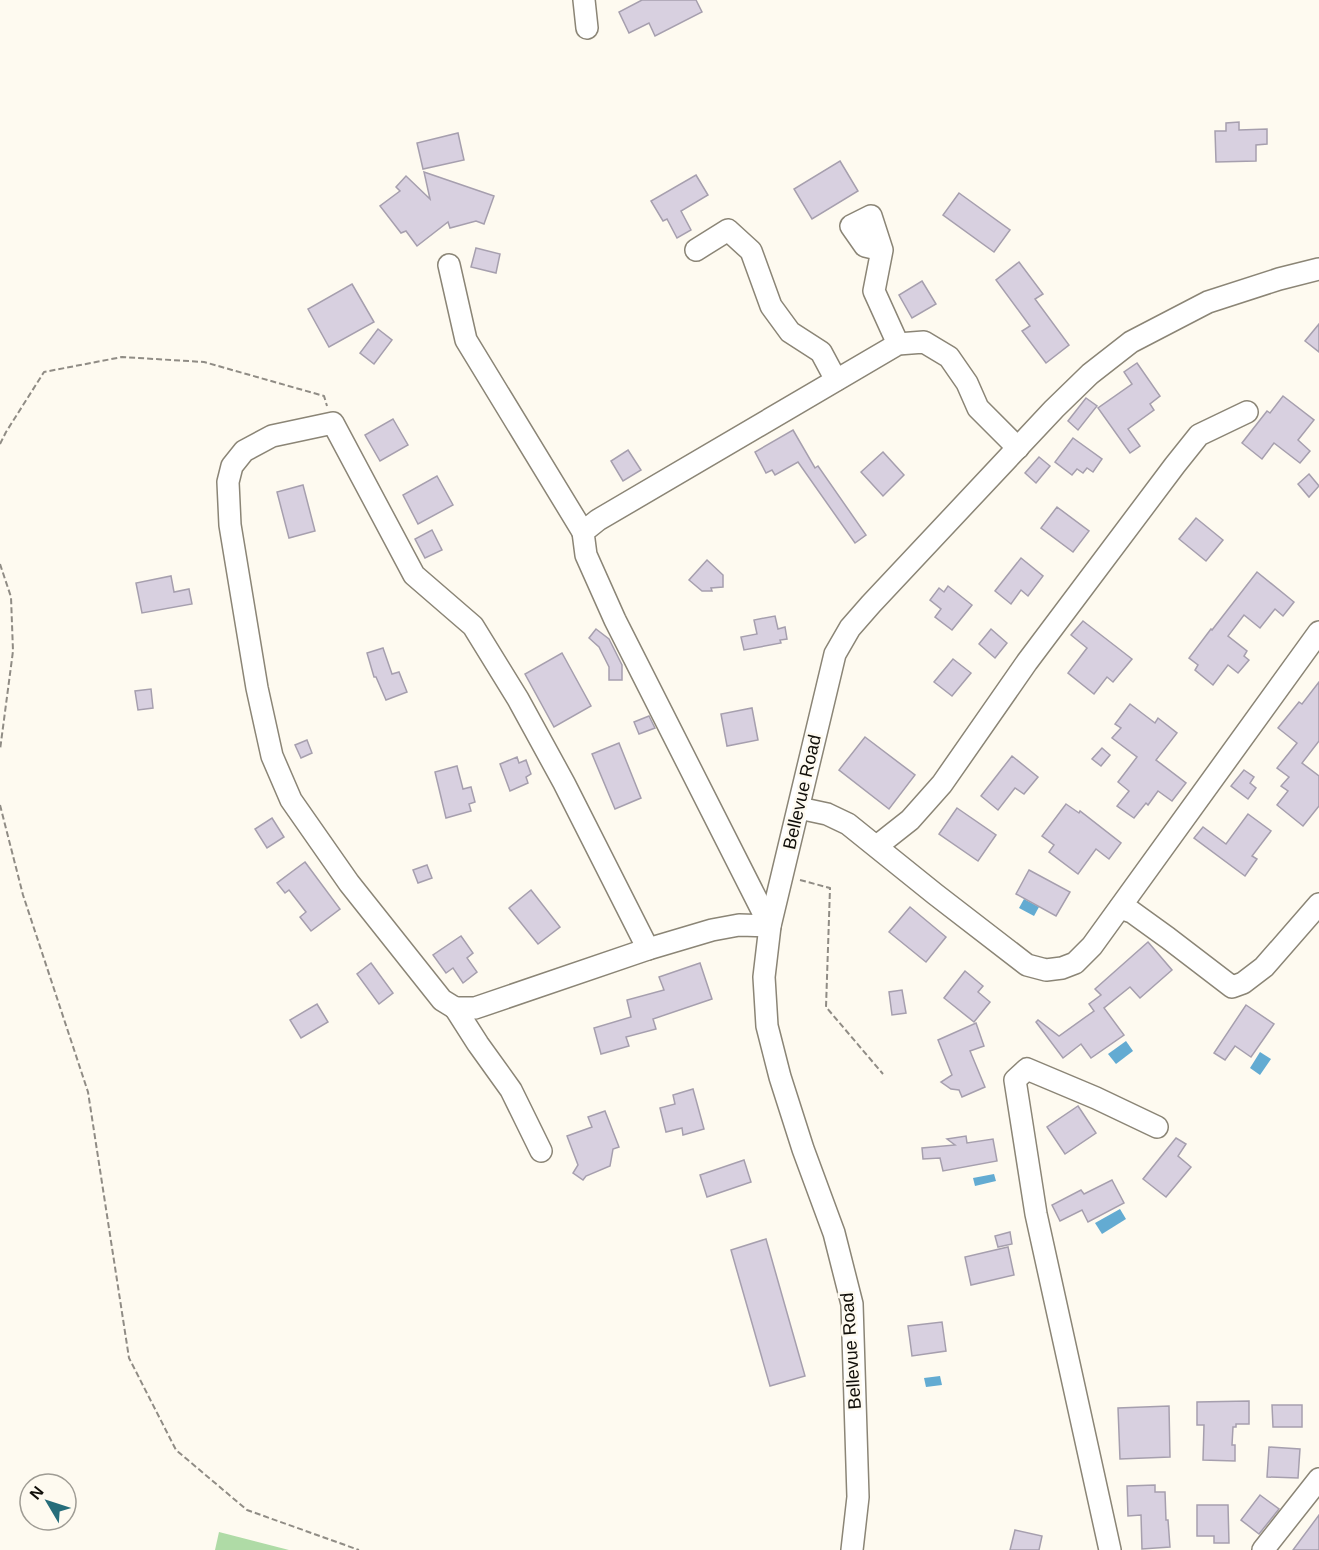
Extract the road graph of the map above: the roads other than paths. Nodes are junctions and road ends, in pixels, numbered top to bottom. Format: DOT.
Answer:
graph roads {
  1 [pos="584,0"];
  2 [pos="587,28"];
  3 [pos="696,250"];
  4 [pos="882,250"];
  5 [pos="449,265"];
  6 [pos="1319,269"];
  7 [pos="898,344"];
  8 [pos="836,380"];
  9 [pos="1247,412"];
  10 [pos="1018,447"];
  11 [pos="583,532"];
  12 [pos="1319,632"];
  13 [pos="799,808"];
  14 [pos="877,846"];
  15 [pos="1319,904"];
  16 [pos="1120,908"];
  17 [pos="770,926"];
  18 [pos="648,949"];
  19 [pos="455,1008"];
  20 [pos="1157,1128"];
  21 [pos="541,1151"];
  22 [pos="1319,1479"];
  23 [pos="852,1550"];
  24 [pos="1110,1550"];
  25 [pos="1263,1550"];
  1 -- 2 [label="street"];
  3 -- 8 [label="street"];
  4 -- 7 [label="street"];
  5 -- 11 [label="street"];
  6 -- 10 [label="street, Bellevue Road"];
  7 -- 8 [label="street"];
  7 -- 10 [label="street"];
  8 -- 11 [label="street"];
  9 -- 14 [label="street"];
  10 -- 13 [label="street, Bellevue Road"];
  11 -- 17 [label="street"];
  12 -- 16 [label="street"];
  13 -- 14 [label="street"];
  13 -- 17 [label="street, Bellevue Road"];
  14 -- 16 [label="street"];
  15 -- 16 [label="street"];
  17 -- 18 [label="street"];
  17 -- 23 [label="street, Bellevue Road"];
  18 -- 19 [label="street"];
  18 -- 19 [label="street"];
  19 -- 21 [label="street"];
  20 -- 24 [label="street"];
  22 -- 25 [label="street"];
}
